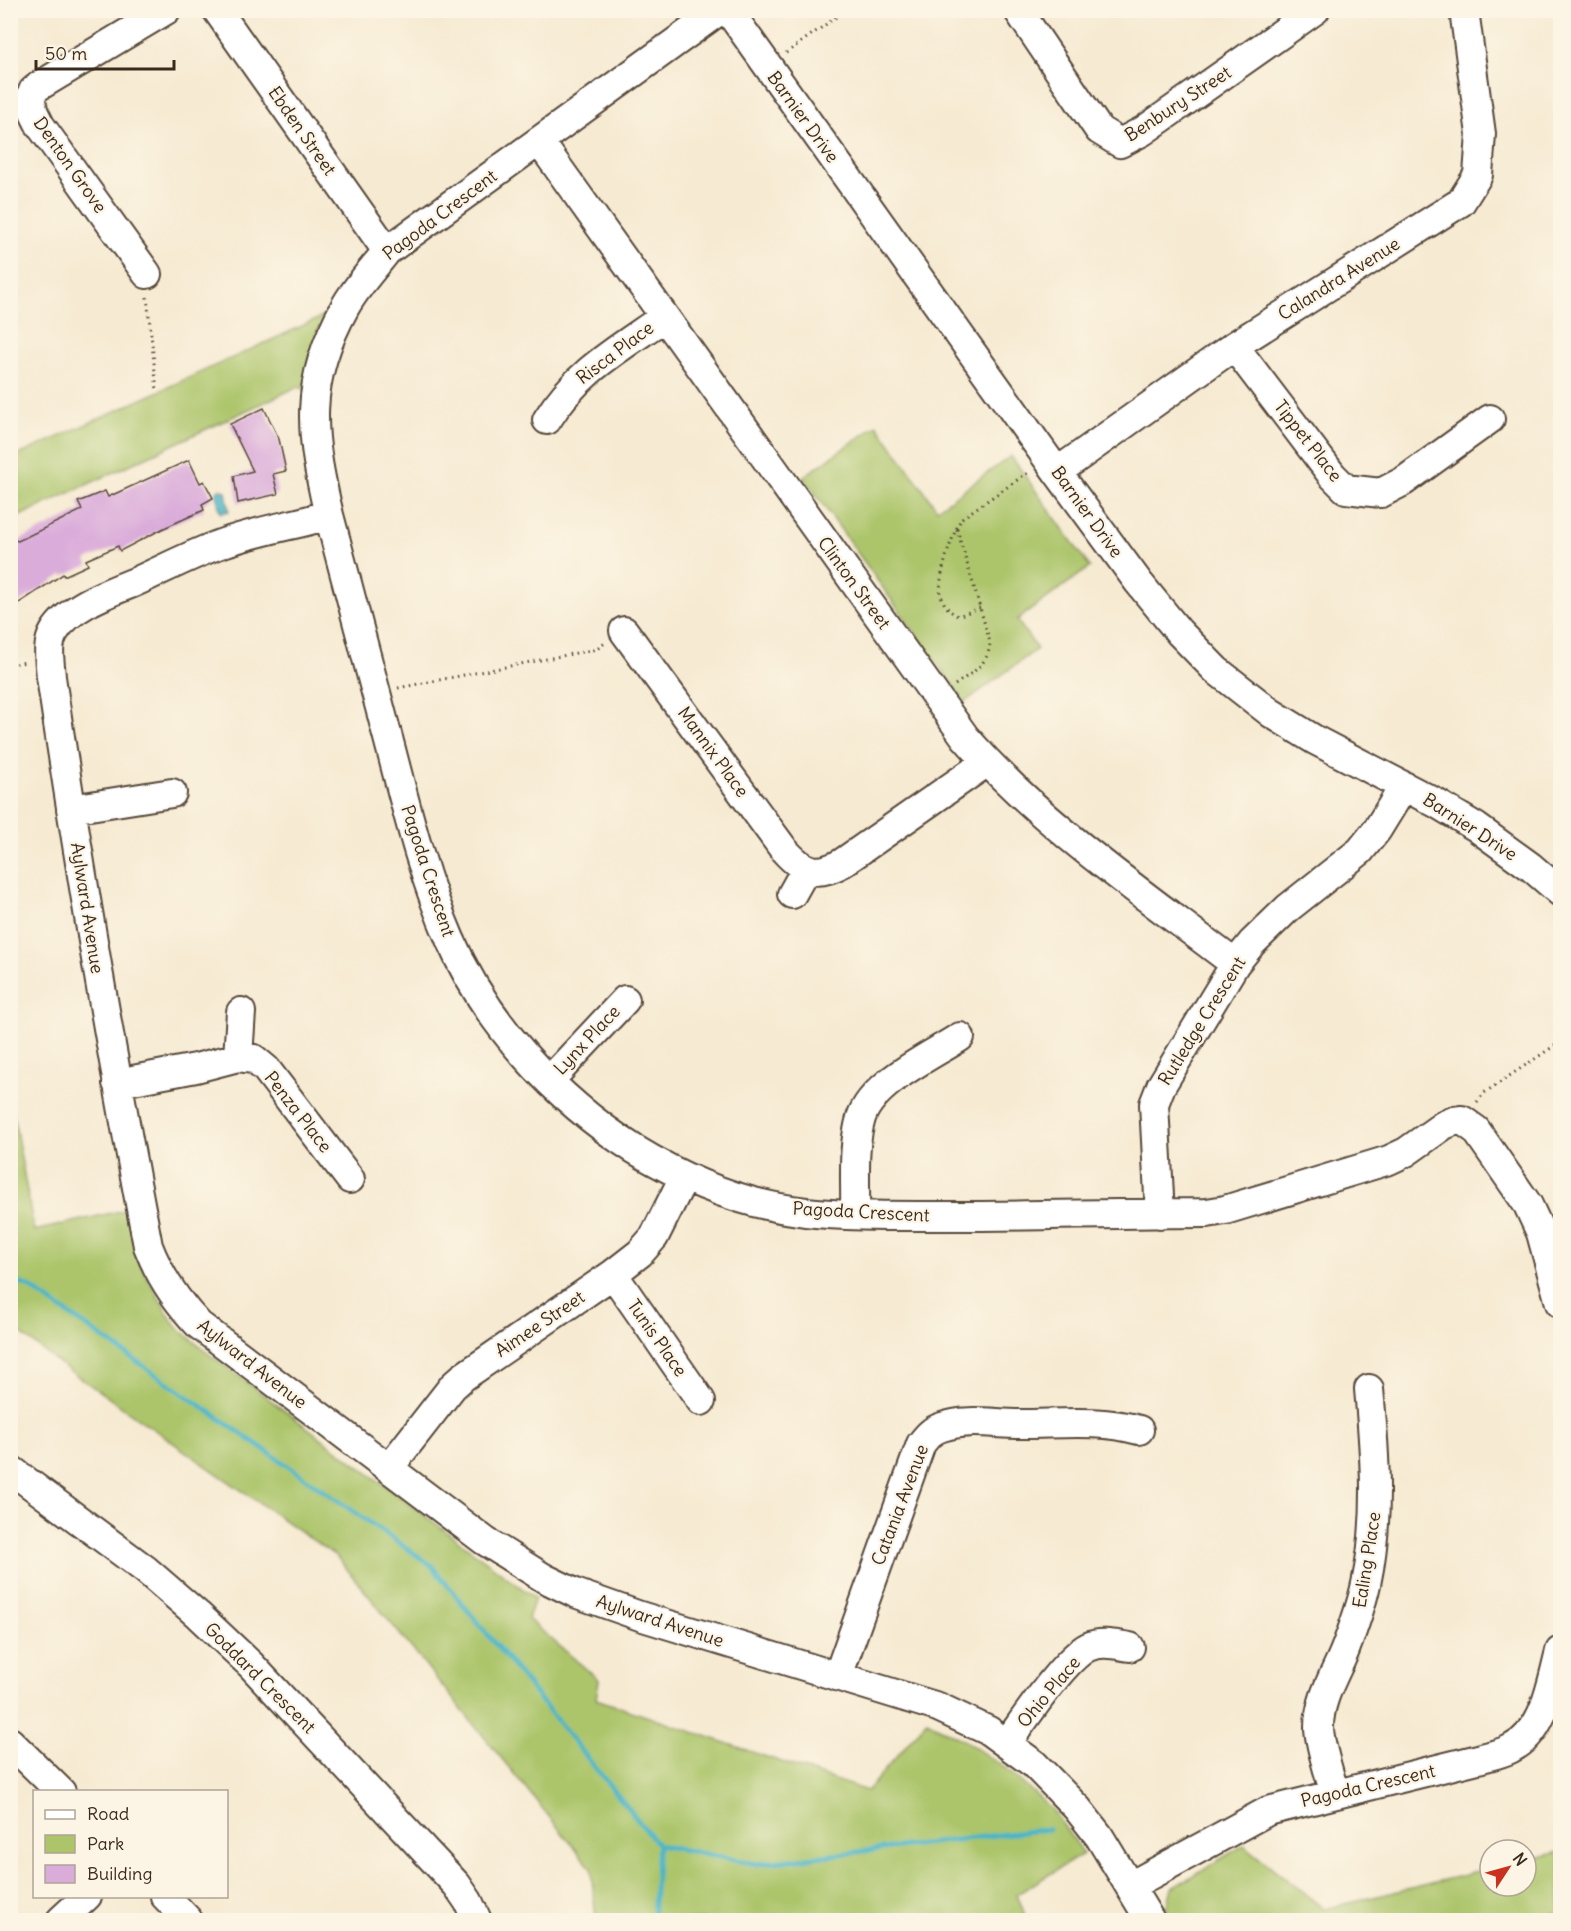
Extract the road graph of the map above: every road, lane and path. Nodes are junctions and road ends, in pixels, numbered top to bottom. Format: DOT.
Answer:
graph roads {
  1 [pos="166,10"];
  2 [pos="217,10"];
  3 [pos="720,10"];
  4 [pos="728,10"];
  5 [pos="846,10"];
  6 [pos="1018,10"];
  7 [pos="1315,10"];
  8 [pos="1464,10"];
  9 [pos="767,67"];
  10 [pos="539,141"];
  11 [pos="387,252"];
  12 [pos="147,274"];
  13 [pos="664,317"];
  14 [pos="1234,346"];
  15 [pos="157,391"];
  16 [pos="1490,419"];
  17 [pos="547,420"];
  18 [pos="1029,472"];
  19 [pos="1057,472"];
  20 [pos="329,515"];
  21 [pos="957,527"];
  22 [pos="980,608"];
  23 [pos="624,631"];
  24 [pos="951,687"];
  25 [pos="376,692"];
  26 [pos="987,762"];
  27 [pos="1404,786"];
  28 [pos="172,793"];
  29 [pos="71,809"];
  30 [pos="806,869"];
  31 [pos="1560,892"];
  32 [pos="792,894"];
  33 [pos="1235,964"];
  34 [pos="625,1000"];
  35 [pos="241,1012"];
  36 [pos="960,1037"];
  37 [pos="1560,1042"];
  38 [pos="237,1057"];
  39 [pos="550,1080"];
  40 [pos="117,1083"];
  41 [pos="1462,1120"];
  42 [pos="684,1177"];
  43 [pos="350,1179"];
  44 [pos="1160,1214"];
  45 [pos="855,1215"];
  46 [pos="613,1274"];
  47 [pos="1560,1303"];
  48 [pos="1369,1389"];
  49 [pos="701,1401"];
  50 [pos="1139,1430"];
  51 [pos="388,1468"];
  52 [pos="10,1469"];
  53 [pos="1130,1647"];
  54 [pos="1560,1651"];
  55 [pos="838,1676"];
  56 [pos="10,1742"];
  57 [pos="1007,1743"];
  58 [pos="60,1790"];
  59 [pos="1335,1794"];
  60 [pos="1130,1886"];
  61 [pos="85,1898"];
  62 [pos="167,1898"];
  63 [pos="61,1920"];
  64 [pos="188,1920"];
  65 [pos="477,1920"];
  66 [pos="1150,1920"];
  1 -- 12 [label="street, Denton Grove"];
  2 -- 11 [label="street, Ebden Street"];
  3 -- 10 [label="street, Pagoda Crescent"];
  4 -- 9 [label="street, Barnier Drive"];
  5 -- 9 [label="path"];
  6 -- 7 [label="street, Benbury Street"];
  8 -- 14 [label="street, Calandra Avenue"];
  9 -- 19 [label="street, Barnier Drive"];
  10 -- 11 [label="street, Pagoda Crescent"];
  10 -- 13 [label="street, Clinton Street"];
  11 -- 20 [label="street, Pagoda Crescent"];
  12 -- 15 [label="path"];
  13 -- 17 [label="street, Risca Place"];
  13 -- 26 [label="street, Clinton Street"];
  14 -- 16 [label="street, Tippet Place"];
  14 -- 19 [label="street, Calandra Avenue"];
  18 -- 21 [label="path"];
  19 -- 27 [label="street, Barnier Drive"];
  20 -- 25 [label="street, Pagoda Crescent"];
  20 -- 29 [label="street, Aylward Avenue"];
  21 -- 22 [label="path"];
  21 -- 22 [label="path"];
  22 -- 24 [label="path"];
  23 -- 25 [label="path"];
  23 -- 30 [label="street, Mannix Place"];
  25 -- 39 [label="street, Pagoda Crescent"];
  26 -- 30 [label="street"];
  26 -- 33 [label="street, Clinton Street"];
  27 -- 31 [label="street, Barnier Drive"];
  27 -- 33 [label="street, Rutledge Crescent"];
  28 -- 29 [label="street"];
  29 -- 40 [label="street, Aylward Avenue"];
  30 -- 32 [label="street"];
  33 -- 44 [label="street, Rutledge Crescent"];
  34 -- 39 [label="street, Lynx Place"];
  35 -- 38 [label="street"];
  36 -- 45 [label="street"];
  37 -- 41 [label="path"];
  38 -- 40 [label="street"];
  38 -- 43 [label="street, Penza Place"];
  39 -- 42 [label="street, Pagoda Crescent"];
  40 -- 51 [label="street, Aylward Avenue"];
  41 -- 44 [label="street, Pagoda Crescent"];
  41 -- 47 [label="street"];
  42 -- 45 [label="street, Pagoda Crescent"];
  42 -- 46 [label="street, Aimee Street"];
  44 -- 45 [label="street, Pagoda Crescent"];
  46 -- 49 [label="street, Tunis Place"];
  46 -- 51 [label="street, Aimee Street"];
  48 -- 59 [label="street, Ealing Place"];
  50 -- 55 [label="street, Catania Avenue"];
  51 -- 55 [label="street, Aylward Avenue"];
  52 -- 65 [label="street, Goddard Crescent"];
  53 -- 57 [label="street, Ohio Place"];
  54 -- 59 [label="street, Pagoda Crescent"];
  55 -- 57 [label="street, Aylward Avenue"];
  56 -- 58 [label="street"];
  57 -- 60 [label="street, Aylward Avenue"];
  59 -- 60 [label="street, Pagoda Crescent"];
  60 -- 66 [label="street, Aylward Avenue"];
  61 -- 63 [label="street"];
  62 -- 64 [label="street"];
}
